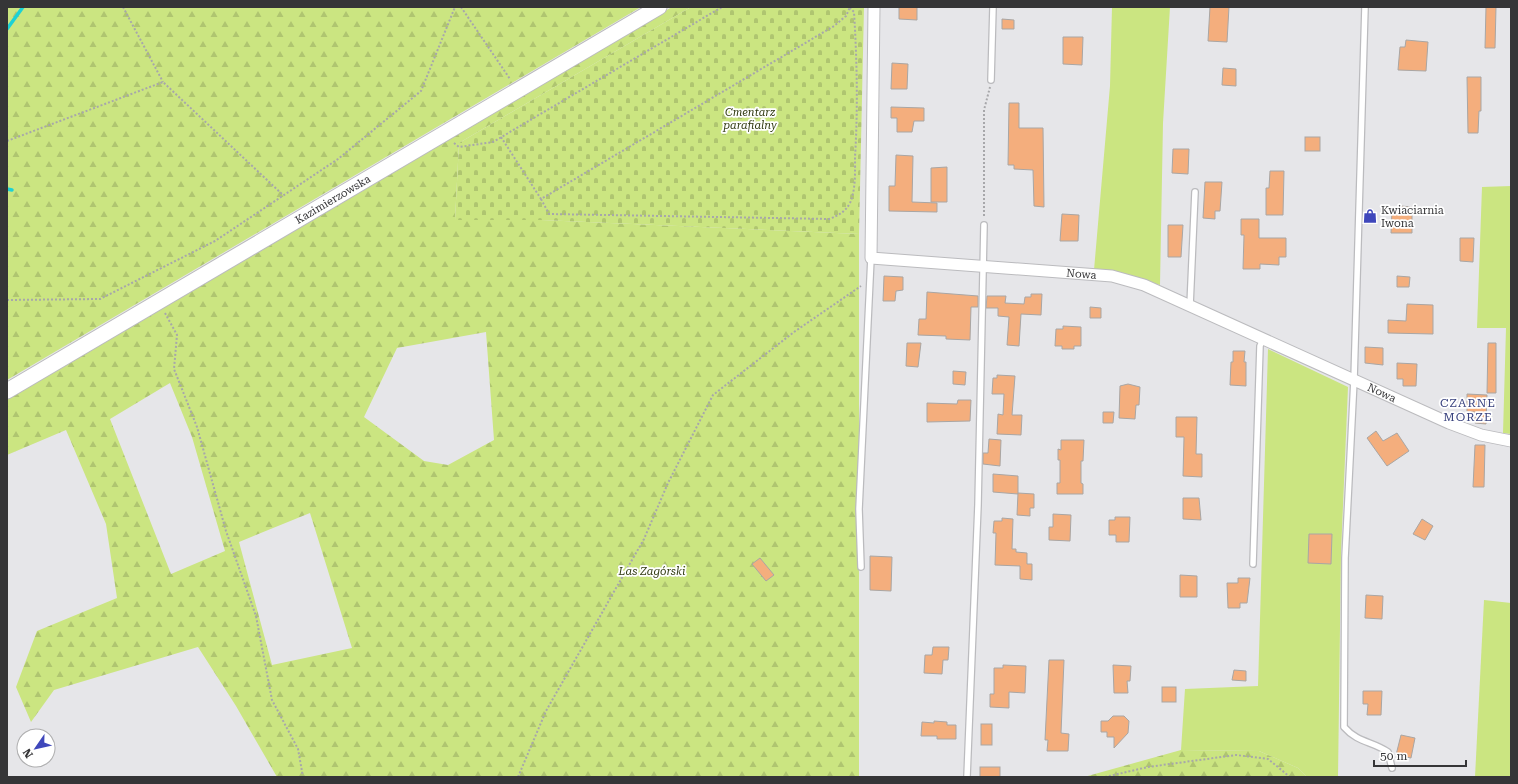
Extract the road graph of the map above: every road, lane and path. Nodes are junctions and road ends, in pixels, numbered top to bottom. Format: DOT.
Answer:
graph roads {
  1 [pos="123,7"];
  2 [pos="456,7"];
  3 [pos="462,7"];
  4 [pos="659,7"];
  5 [pos="722,7"];
  6 [pos="850,7"];
  7 [pos="874,7"];
  8 [pos="992,7"];
  9 [pos="1365,7"];
  10 [pos="991,80"];
  11 [pos="163,82"];
  12 [pos="514,85"];
  13 [pos="446,132"];
  14 [pos="501,137"];
  15 [pos="7,141"];
  16 [pos="1195,192"];
  17 [pos="283,195"];
  18 [pos="541,199"];
  19 [pos="984,225"];
  20 [pos="871,258"];
  21 [pos="983,267"];
  22 [pos="870,280"];
  23 [pos="7,300"];
  24 [pos="159,300"];
  25 [pos="1190,306"];
  26 [pos="1263,339"];
  27 [pos="1354,380"];
  28 [pos="7,391"];
  29 [pos="1511,441"];
  30 [pos="1253,564"];
  31 [pos="861,567"];
  32 [pos="1392,768"];
  33 [pos="303,777"];
  34 [pos="518,777"];
  35 [pos="967,777"];
  36 [pos="1105,777"];
  37 [pos="1290,777"];
  1 -- 11 [label="path"];
  2 -- 17 [label="path"];
  3 -- 12 [label="path"];
  4 -- 13 [label="street, Kazimierzowska"];
  5 -- 14 [label="path"];
  6 -- 18 [label="path"];
  6 -- 18 [label="path"];
  7 -- 20 [label="street"];
  8 -- 10 [label="lane"];
  9 -- 27 [label="lane"];
  10 -- 19 [label="path"];
  11 -- 15 [label="path"];
  11 -- 17 [label="path"];
  13 -- 14 [label="path"];
  13 -- 24 [label="street, Kazimierzowska"];
  14 -- 18 [label="path"];
  16 -- 25 [label="lane"];
  17 -- 23 [label="path"];
  19 -- 21 [label="lane"];
  20 -- 21 [label="street, Nowa"];
  20 -- 22 [label="lane"];
  21 -- 25 [label="street, Nowa"];
  21 -- 35 [label="lane"];
  22 -- 31 [label="lane"];
  22 -- 34 [label="path"];
  24 -- 28 [label="street, Kazimierzowska"];
  24 -- 33 [label="path"];
  25 -- 26 [label="street, Nowa"];
  26 -- 27 [label="street, Nowa"];
  26 -- 30 [label="lane"];
  27 -- 29 [label="street, Nowa"];
  27 -- 32 [label="lane"];
  36 -- 37 [label="path"];
}
